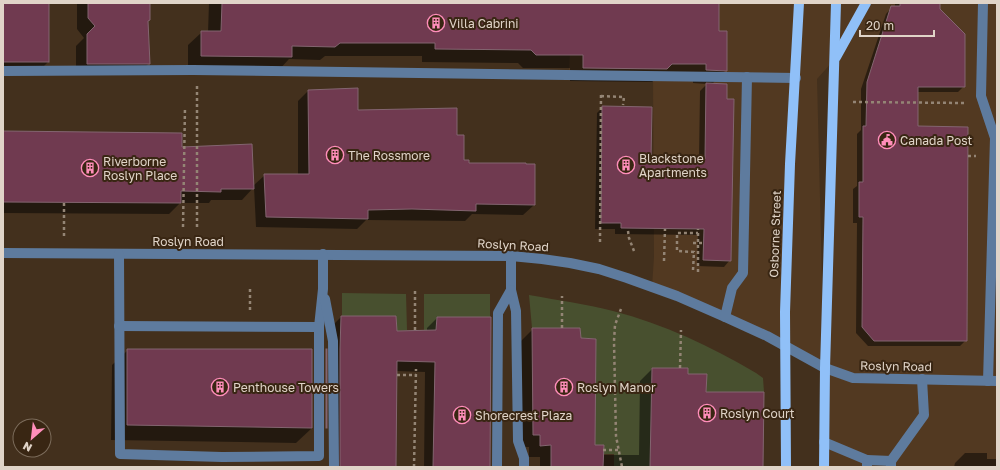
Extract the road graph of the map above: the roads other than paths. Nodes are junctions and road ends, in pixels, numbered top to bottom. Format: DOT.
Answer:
graph roads {
  1 [pos="799,3"];
  2 [pos="836,3"];
  3 [pos="866,3"];
  4 [pos="983,3"];
  5 [pos="835,59"];
  6 [pos="3,71"];
  7 [pos="747,77"];
  8 [pos="796,78"];
  9 [pos="3,253"];
  10 [pos="119,254"];
  11 [pos="323,254"];
  12 [pos="511,256"];
  13 [pos="323,289"];
  14 [pos="511,290"];
  15 [pos="725,317"];
  16 [pos="119,326"];
  17 [pos="319,327"];
  18 [pos="785,346"];
  19 [pos="825,368"];
  20 [pos="922,379"];
  21 [pos="993,381"];
  22 [pos="824,442"];
  23 [pos="867,463"];
  24 [pos="891,464"];
  25 [pos="334,467"];
  26 [pos="497,467"];
  27 [pos="524,467"];
  28 [pos="786,467"];
  29 [pos="824,467"];
  1 -- 8 [label="main road, Osborne Street"];
  2 -- 5 [label="main road"];
  3 -- 5 [label="main road"];
  4 -- 21 [label="street"];
  5 -- 19 [label="main road"];
  6 -- 7 [label="street"];
  7 -- 8 [label="street"];
  7 -- 15 [label="street"];
  8 -- 18 [label="main road, Osborne Street"];
  9 -- 10 [label="street, Roslyn Road"];
  10 -- 11 [label="street, Roslyn Road"];
  10 -- 16 [label="street"];
  11 -- 12 [label="street, Roslyn Road"];
  11 -- 13 [label="street"];
  12 -- 14 [label="street"];
  12 -- 15 [label="street, Roslyn Road"];
  13 -- 17 [label="street"];
  13 -- 25 [label="street"];
  14 -- 26 [label="street"];
  14 -- 27 [label="street"];
  15 -- 18 [label="street, Roslyn Road"];
  16 -- 17 [label="street"];
  16 -- 17 [label="street"];
  18 -- 19 [label="street, Roslyn Road"];
  18 -- 28 [label="main road, Osborne Street"];
  19 -- 20 [label="street, Roslyn Road"];
  19 -- 22 [label="main road"];
  20 -- 21 [label="street, Roslyn Road"];
  20 -- 24 [label="street"];
  22 -- 23 [label="street"];
  22 -- 29 [label="main road"];
  23 -- 24 [label="street"];
}
